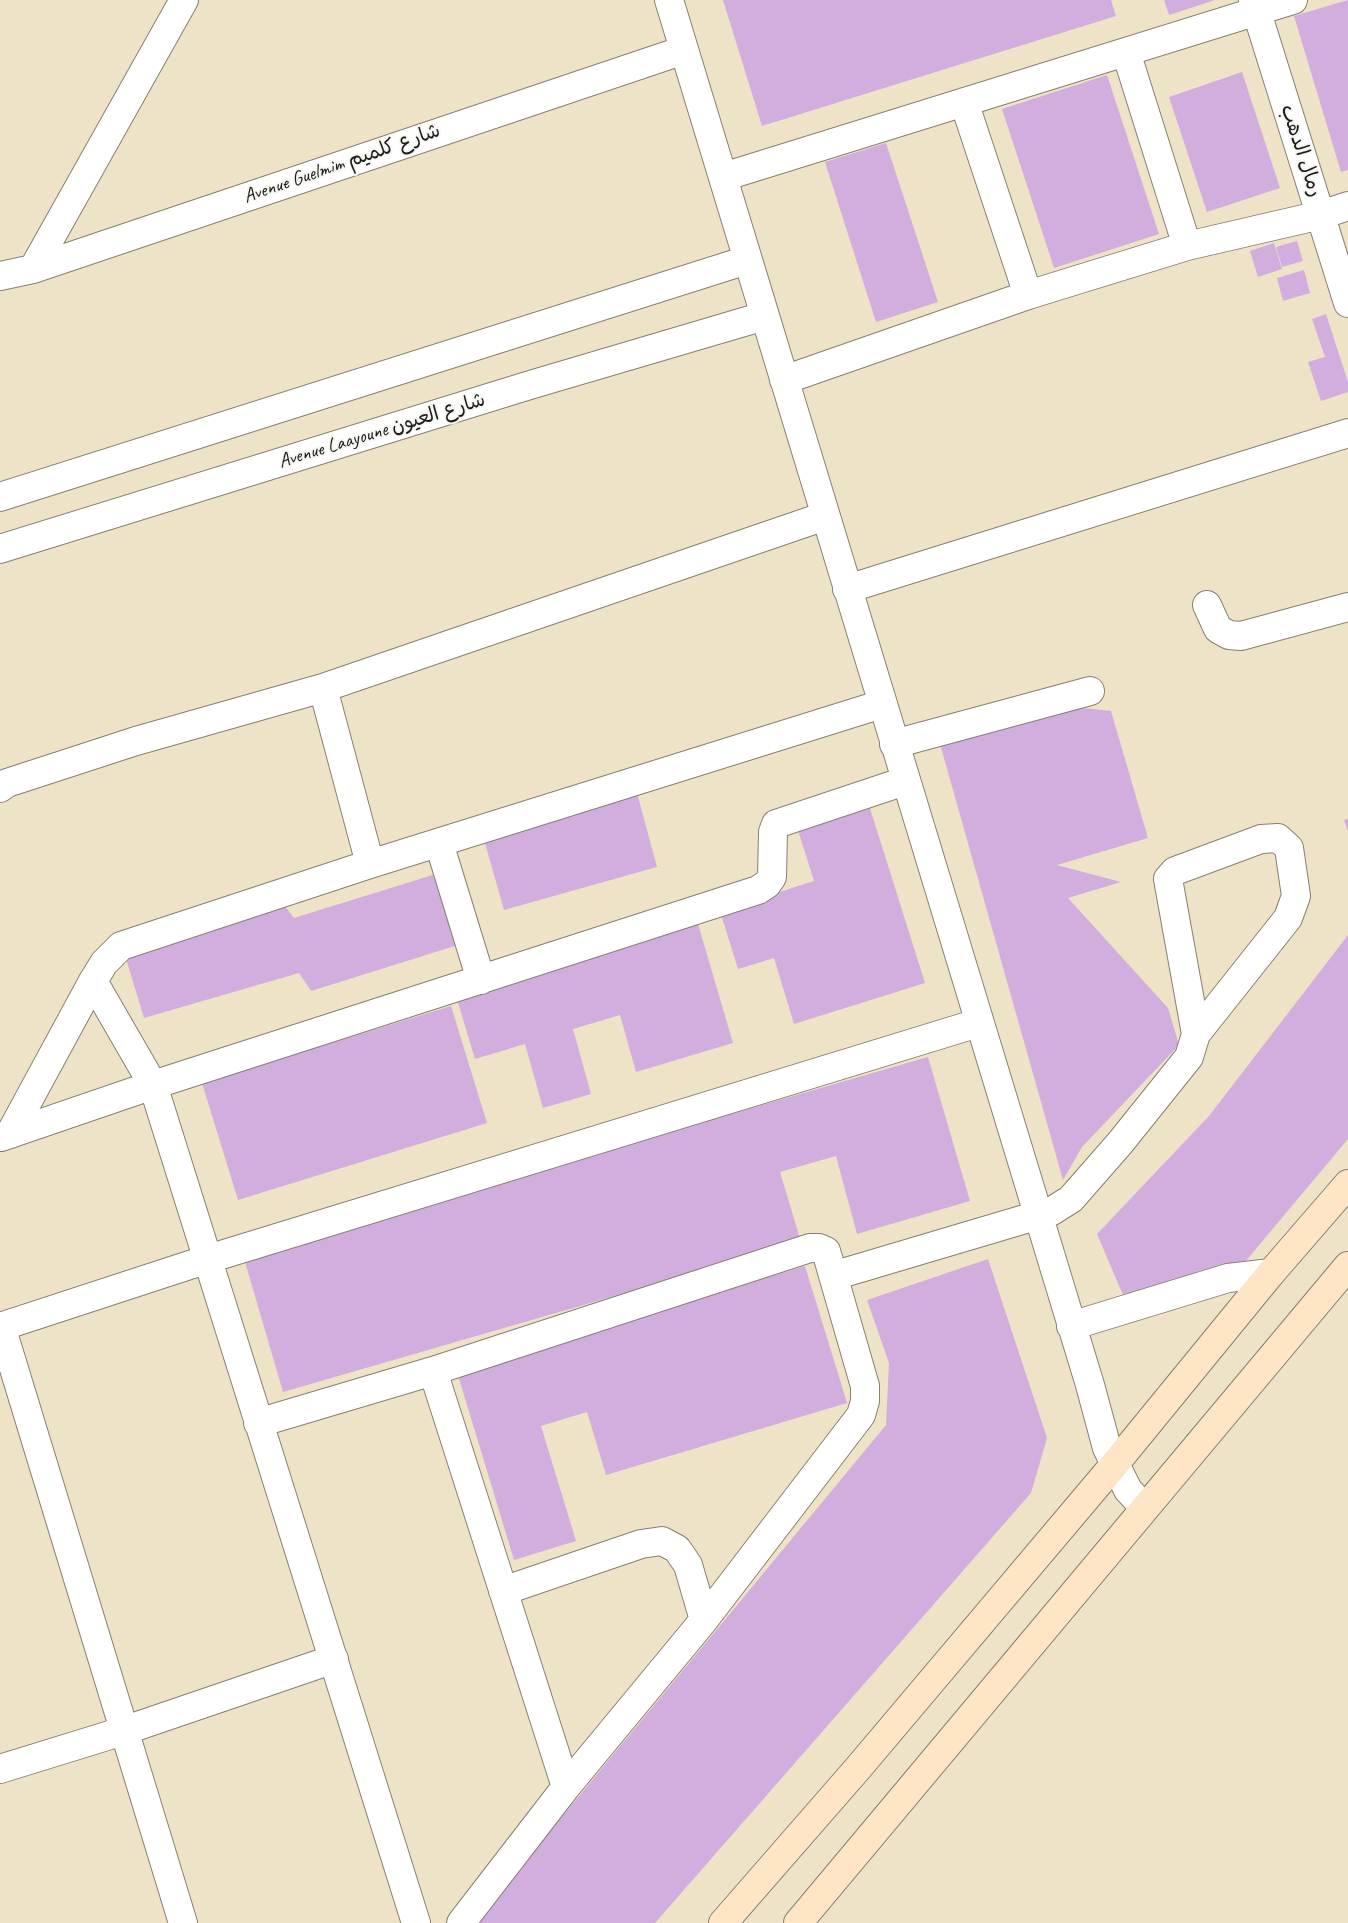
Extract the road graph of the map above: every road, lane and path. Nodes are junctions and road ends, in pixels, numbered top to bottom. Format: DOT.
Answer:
graph roads {
  1 [pos="184,0"];
  2 [pos="669,0"];
  3 [pos="1293,0"];
  4 [pos="1255,6"];
  5 [pos="684,50"];
  6 [pos="1126,52"];
  7 [pos="964,102"];
  8 [pos="722,177"];
  9 [pos="1348,206"];
  10 [pos="1321,215"];
  11 [pos="1187,246"];
  12 [pos="747,260"];
  13 [pos="34,269"];
  14 [pos="0,276"];
  15 [pos="1028,295"];
  16 [pos="1348,303"];
  17 [pos="764,316"];
  18 [pos="784,380"];
  19 [pos="1348,433"];
  20 [pos="0,497"];
  21 [pos="825,516"];
  22 [pos="0,549"];
  23 [pos="847,589"];
  24 [pos="1207,605"];
  25 [pos="1348,607"];
  26 [pos="324,688"];
  27 [pos="1090,691"];
  28 [pos="882,704"];
  29 [pos="894,744"];
  30 [pos="905,781"];
  31 [pos="0,788"];
  32 [pos="439,843"];
  33 [pos="370,864"];
  34 [pos="481,980"];
  35 [pos="93,981"];
  36 [pos="978,1023"];
  37 [pos="1196,1034"];
  38 [pos="153,1085"];
  39 [pos="5,1136"];
  40 [pos="1348,1184"];
  41 [pos="1037,1216"];
  42 [pos="208,1258"];
  43 [pos="1348,1266"];
  44 [pos="1271,1273"];
  45 [pos="833,1276"];
  46 [pos="1071,1326"];
  47 [pos="1,1327"];
  48 [pos="433,1371"];
  49 [pos="258,1422"];
  50 [pos="1114,1465"];
  51 [pos="1144,1507"];
  52 [pos="503,1591"];
  53 [pos="704,1620"];
  54 [pos="334,1659"];
  55 [pos="124,1731"];
  56 [pos="0,1769"];
  57 [pos="566,1787"];
  58 [pos="183,1923"];
  59 [pos="416,1923"];
  60 [pos="461,1923"];
  61 [pos="723,1923"];
  62 [pos="798,1923"];
  1 -- 13 [label="street"];
  2 -- 5 [label="street"];
  3 -- 4 [label="street"];
  4 -- 6 [label="street"];
  4 -- 10 [label="street, رمال الدهب"];
  5 -- 8 [label="street"];
  5 -- 13 [label="street, Avenue Guelmim شارع كلميم"];
  6 -- 7 [label="street"];
  6 -- 11 [label="street"];
  7 -- 8 [label="street"];
  7 -- 15 [label="street"];
  8 -- 12 [label="street"];
  9 -- 10 [label="street"];
  10 -- 11 [label="street"];
  10 -- 16 [label="street, رمال الدهب"];
  11 -- 15 [label="street"];
  12 -- 17 [label="street"];
  12 -- 20 [label="street"];
  13 -- 14 [label="street, Avenue Guelmim شارع كلميم"];
  15 -- 18 [label="street"];
  17 -- 18 [label="street"];
  17 -- 22 [label="street, Avenue Laayoune شارع العيون"];
  18 -- 21 [label="street"];
  19 -- 23 [label="street"];
  21 -- 23 [label="street"];
  21 -- 26 [label="street"];
  23 -- 28 [label="street"];
  24 -- 25 [label="street"];
  26 -- 31 [label="street"];
  26 -- 33 [label="street"];
  27 -- 29 [label="street"];
  28 -- 29 [label="street"];
  28 -- 32 [label="street"];
  29 -- 30 [label="street"];
  30 -- 34 [label="street"];
  30 -- 36 [label="street"];
  32 -- 33 [label="street"];
  32 -- 34 [label="street"];
  33 -- 35 [label="street"];
  34 -- 38 [label="street"];
  35 -- 38 [label="street"];
  35 -- 39 [label="street"];
  36 -- 41 [label="street"];
  36 -- 42 [label="street"];
  37 -- 37 [label="street"];
  37 -- 41 [label="street"];
  38 -- 39 [label="street"];
  38 -- 42 [label="street"];
  40 -- 44 [label="street"];
  41 -- 45 [label="street"];
  41 -- 46 [label="street"];
  42 -- 47 [label="street"];
  42 -- 49 [label="street"];
  43 -- 51 [label="street"];
  44 -- 46 [label="street"];
  44 -- 50 [label="street"];
  45 -- 48 [label="street"];
  45 -- 53 [label="street"];
  46 -- 50 [label="street"];
  47 -- 55 [label="street"];
  48 -- 49 [label="street"];
  48 -- 52 [label="street"];
  49 -- 54 [label="street"];
  50 -- 51 [label="street"];
  50 -- 61 [label="street"];
  51 -- 62 [label="street"];
  52 -- 53 [label="street"];
  52 -- 57 [label="street"];
  53 -- 57 [label="street"];
  54 -- 55 [label="street"];
  54 -- 59 [label="street"];
  55 -- 56 [label="street"];
  55 -- 58 [label="street"];
  57 -- 60 [label="street"];
}
